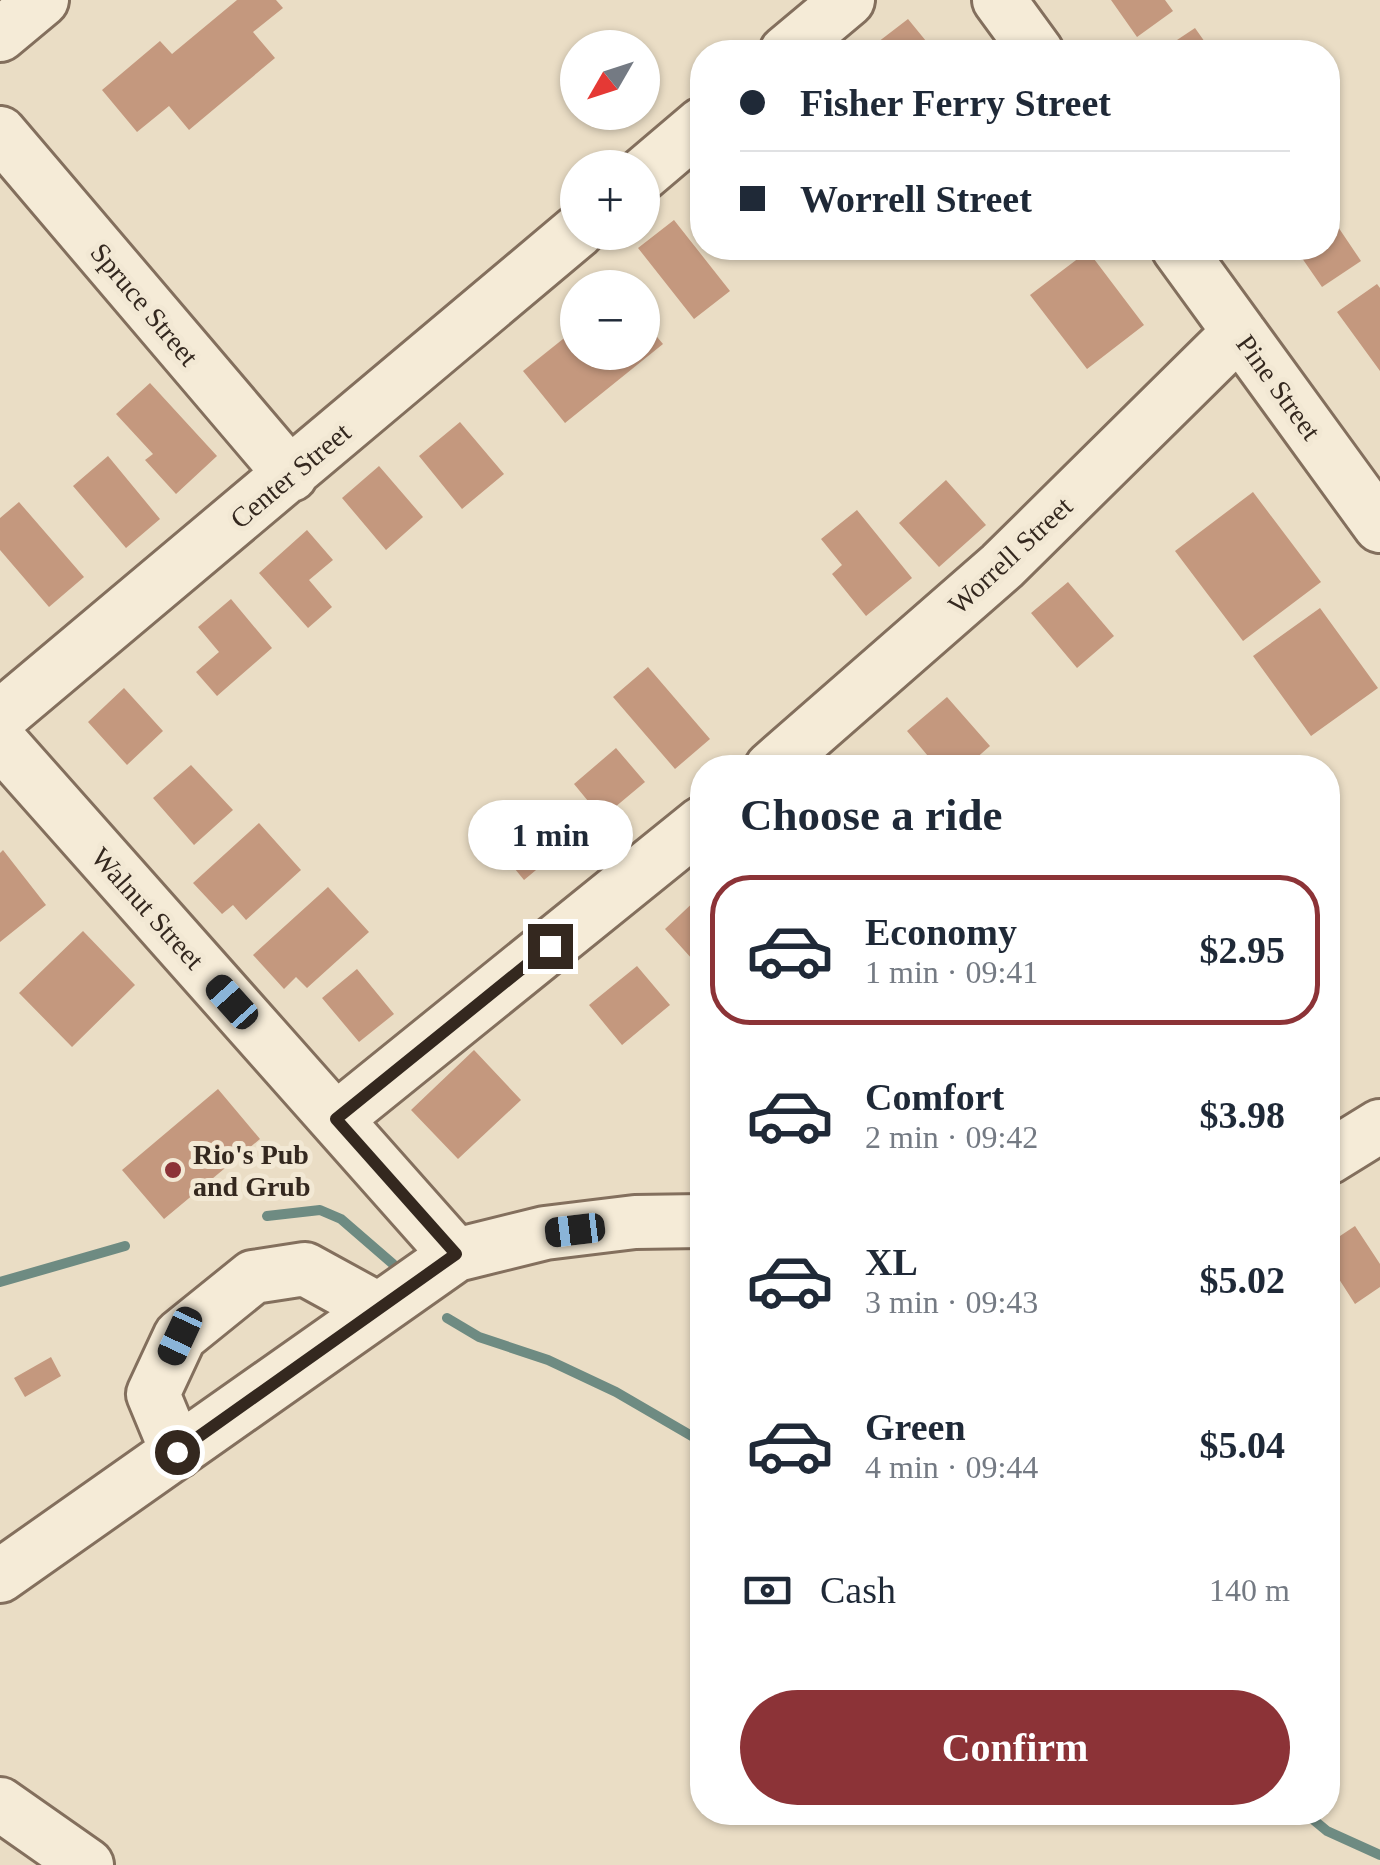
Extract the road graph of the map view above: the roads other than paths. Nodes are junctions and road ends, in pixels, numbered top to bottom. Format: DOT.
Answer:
graph roads {
  1 [pos="42,0"];
  2 [pos="848,0"];
  3 [pos="999,0"];
  4 [pos="0,35"];
  5 [pos="800,40"];
  6 [pos="1028,40"];
  7 [pos="0,133"];
  8 [pos="690,134"];
  9 [pos="660,160"];
  10 [pos="560,246"];
  11 [pos="1187,260"];
  12 [pos="1239,332"];
  13 [pos="291,475"];
  14 [pos="1380,526"];
  15 [pos="0,717"];
  16 [pos="0,741"];
  17 [pos="786,755"];
  18 [pos="690,833"];
  19 [pos="336,1119"];
  20 [pos="1380,1126"];
  21 [pos="1340,1151"];
  22 [pos="690,1221"];
  23 [pos="456,1254"];
  24 [pos="378,1308"];
  25 [pos="177,1452"];
  26 [pos="0,1576"];
  27 [pos="0,1804"];
  28 [pos="87,1865"];
  1 -- 4 [label="street"];
  2 -- 5 [label="street"];
  3 -- 6 [label="street"];
  7 -- 13 [label="street, Spruce Street"];
  8 -- 9 [label="street"];
  10 -- 13 [label="street, Center Street"];
  11 -- 12 [label="street, Pine Street"];
  12 -- 14 [label="street, Pine Street"];
  12 -- 17 [label="street, Worrell Street"];
  13 -- 15 [label="street, Center Street"];
  16 -- 19 [label="street, Walnut Street"];
  18 -- 19 [label="street"];
  19 -- 23 [label="street, Walnut Street"];
  20 -- 21 [label="street"];
  22 -- 23 [label="street"];
  23 -- 24 [label="street"];
  24 -- 25 [label="street"];
  24 -- 25 [label="street"];
  25 -- 26 [label="street"];
  27 -- 28 [label="street"];
}
